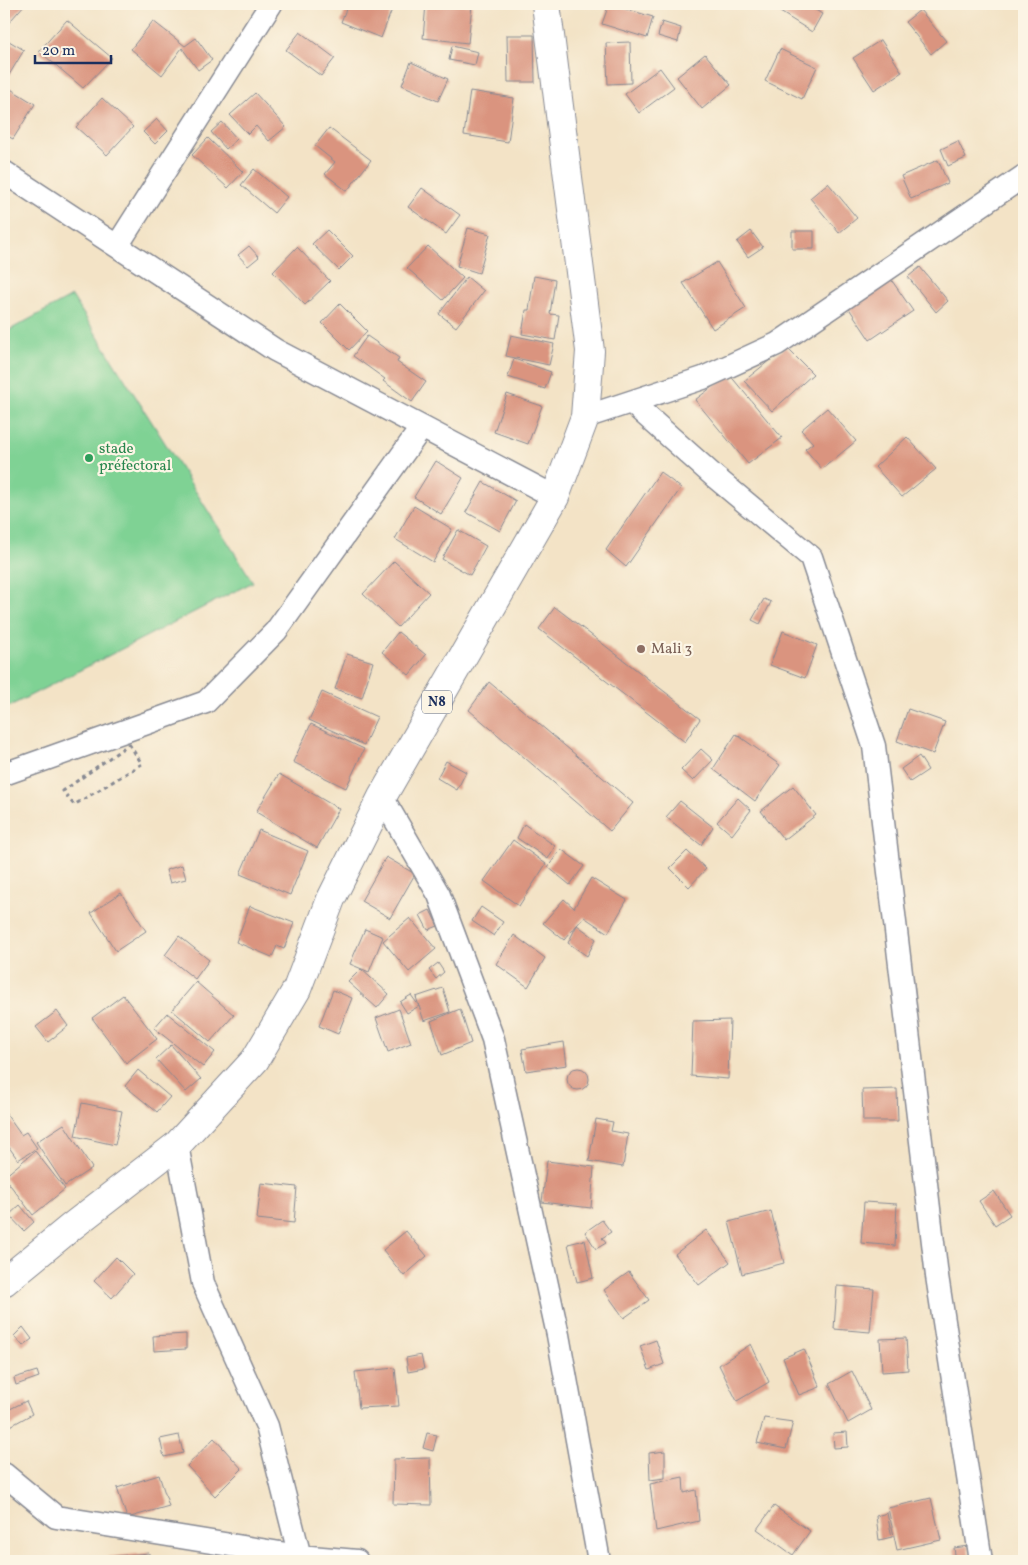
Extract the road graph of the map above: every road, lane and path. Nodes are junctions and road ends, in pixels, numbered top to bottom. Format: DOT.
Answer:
graph roads {
  1 [pos="271,4"];
  2 [pos="546,4"];
  3 [pos="4,172"];
  4 [pos="1024,176"];
  5 [pos="117,246"];
  6 [pos="631,402"];
  7 [pos="585,417"];
  8 [pos="422,427"];
  9 [pos="555,497"];
  10 [pos="142,764"];
  11 [pos="4,774"];
  12 [pos="63,791"];
  13 [pos="382,797"];
  14 [pos="177,1145"];
  15 [pos="4,1282"];
  16 [pos="4,1474"];
  17 [pos="300,1559"];
  18 [pos="357,1561"];
  19 [pos="599,1561"];
  20 [pos="981,1561"];
  1 -- 5 [label="street"];
  2 -- 7 [label="main road, N8"];
  3 -- 5 [label="street"];
  4 -- 6 [label="street"];
  5 -- 8 [label="street"];
  6 -- 7 [label="street"];
  6 -- 20 [label="street"];
  7 -- 9 [label="main road, N8"];
  8 -- 9 [label="street"];
  8 -- 11 [label="street"];
  9 -- 13 [label="main road, N8"];
  10 -- 12 [label="path"];
  13 -- 14 [label="main road, N8"];
  13 -- 19 [label="street"];
  14 -- 15 [label="main road, N8"];
  14 -- 17 [label="street"];
  16 -- 17 [label="street"];
  17 -- 18 [label="street"];
}
